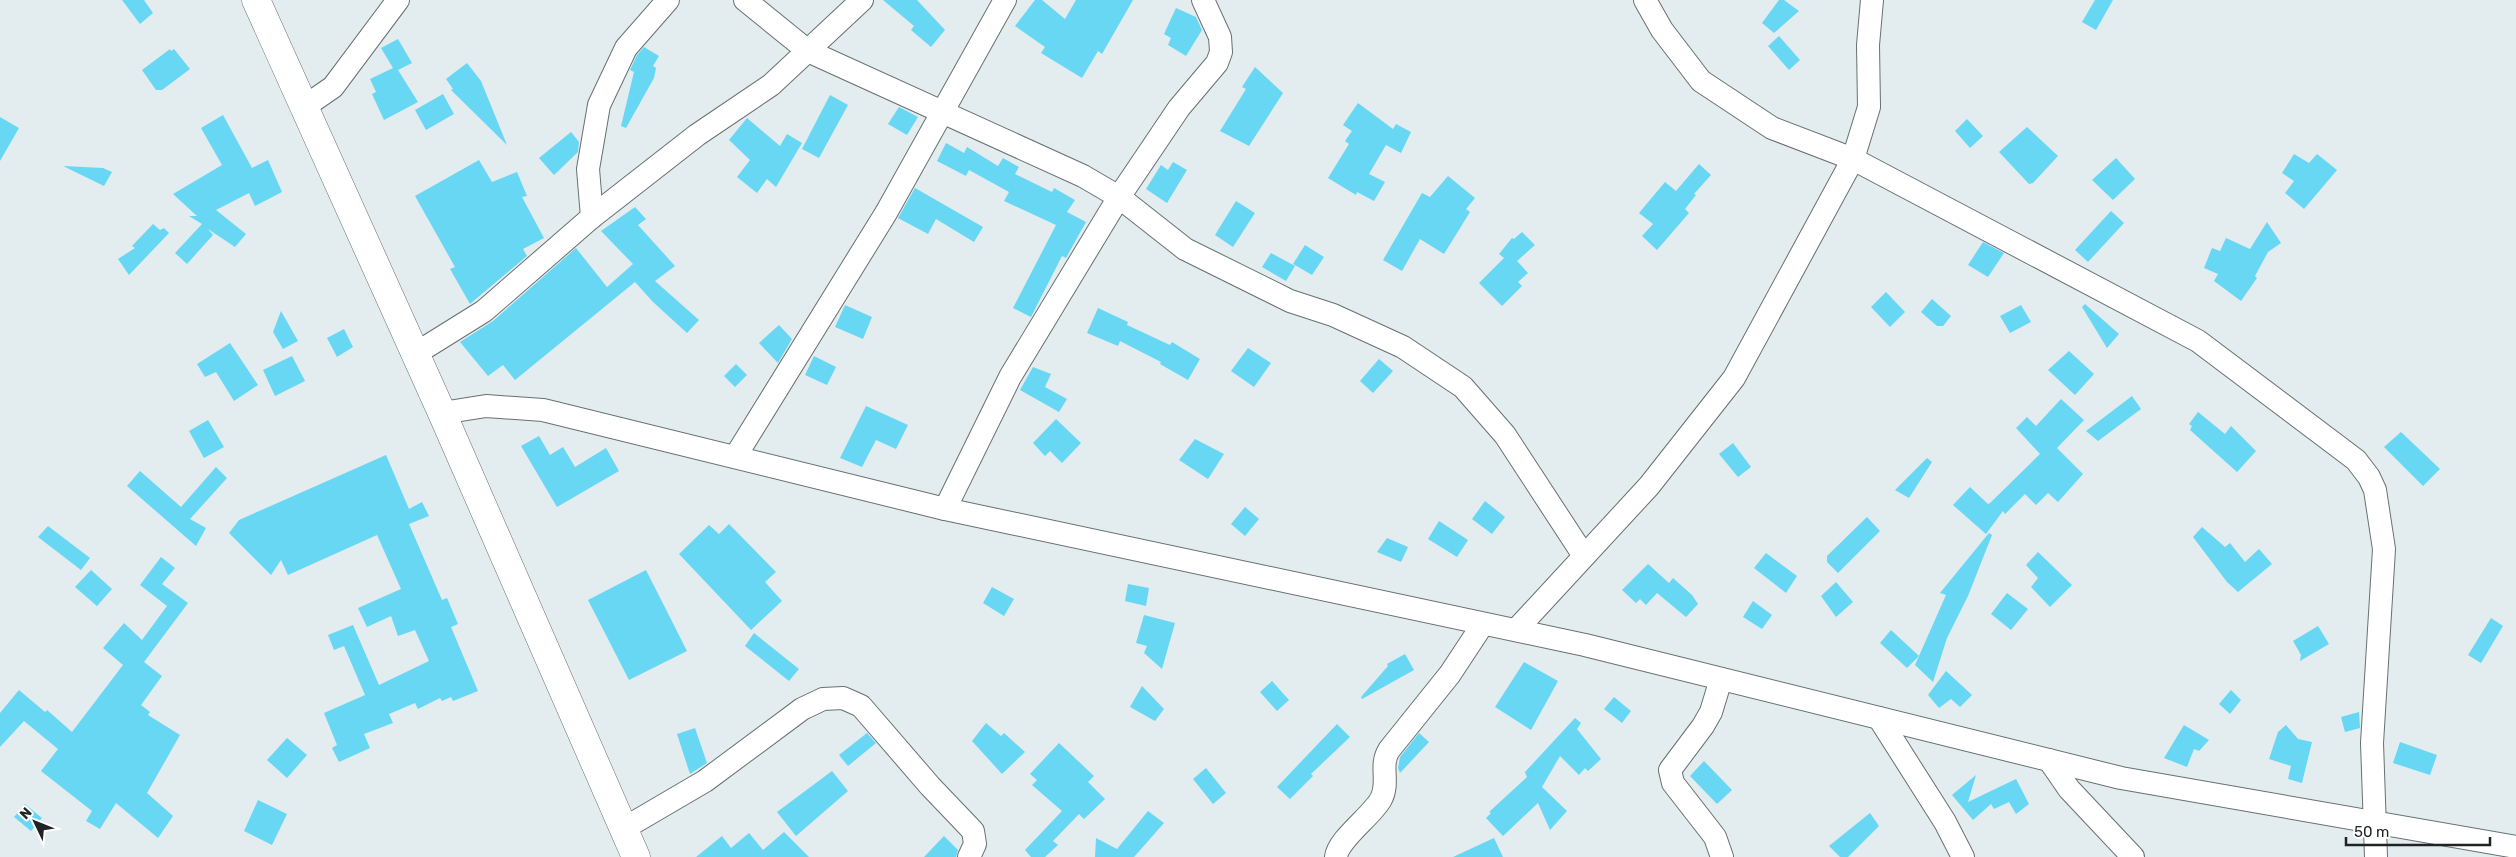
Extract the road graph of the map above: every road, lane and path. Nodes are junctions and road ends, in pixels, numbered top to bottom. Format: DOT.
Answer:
graph roads {
  1 [pos="256,0"];
  2 [pos="398,0"];
  3 [pos="668,0"];
  4 [pos="744,0"];
  5 [pos="862,0"];
  6 [pos="1005,0"];
  7 [pos="1203,0"];
  8 [pos="1645,0"];
  9 [pos="1872,0"];
  10 [pos="808,51"];
  11 [pos="304,107"];
  12 [pos="941,113"];
  13 [pos="1853,159"];
  14 [pos="1119,196"];
  15 [pos="592,216"];
  16 [pos="415,354"];
  17 [pos="442,413"];
  18 [pos="735,457"];
  19 [pos="945,509"];
  20 [pos="1584,556"];
  21 [pos="1483,624"];
  22 [pos="1516,630"];
  23 [pos="1721,679"];
  24 [pos="1880,718"];
  25 [pos="2049,760"];
  26 [pos="2375,822"];
  27 [pos="623,830"];
  28 [pos="2516,847"];
  29 [pos="636,857"];
  30 [pos="969,857"];
  31 [pos="1336,857"];
  32 [pos="1722,857"];
  33 [pos="1962,857"];
  34 [pos="2133,857"];
  35 [pos="2376,857"];
  1 -- 11 [label="main road"];
  2 -- 11 [label="street"];
  3 -- 15 [label="street"];
  4 -- 10 [label="street"];
  5 -- 10 [label="street"];
  6 -- 12 [label="street"];
  7 -- 14 [label="street"];
  8 -- 13 [label="street"];
  9 -- 13 [label="street"];
  10 -- 12 [label="street"];
  10 -- 15 [label="street"];
  11 -- 16 [label="main road"];
  12 -- 14 [label="street"];
  12 -- 18 [label="street"];
  13 -- 20 [label="street"];
  13 -- 26 [label="street"];
  14 -- 19 [label="street"];
  14 -- 20 [label="street"];
  15 -- 16 [label="street"];
  16 -- 17 [label="main road"];
  17 -- 18 [label="street"];
  17 -- 27 [label="main road"];
  18 -- 19 [label="street"];
  19 -- 21 [label="street"];
  20 -- 22 [label="street"];
  21 -- 22 [label="street"];
  21 -- 31 [label="street"];
  22 -- 23 [label="street"];
  23 -- 24 [label="street"];
  23 -- 32 [label="street"];
  24 -- 25 [label="street"];
  24 -- 33 [label="street"];
  25 -- 26 [label="street"];
  25 -- 34 [label="street"];
  26 -- 28 [label="street"];
  26 -- 35 [label="street"];
  27 -- 29 [label="main road"];
  27 -- 30 [label="street"];
}
